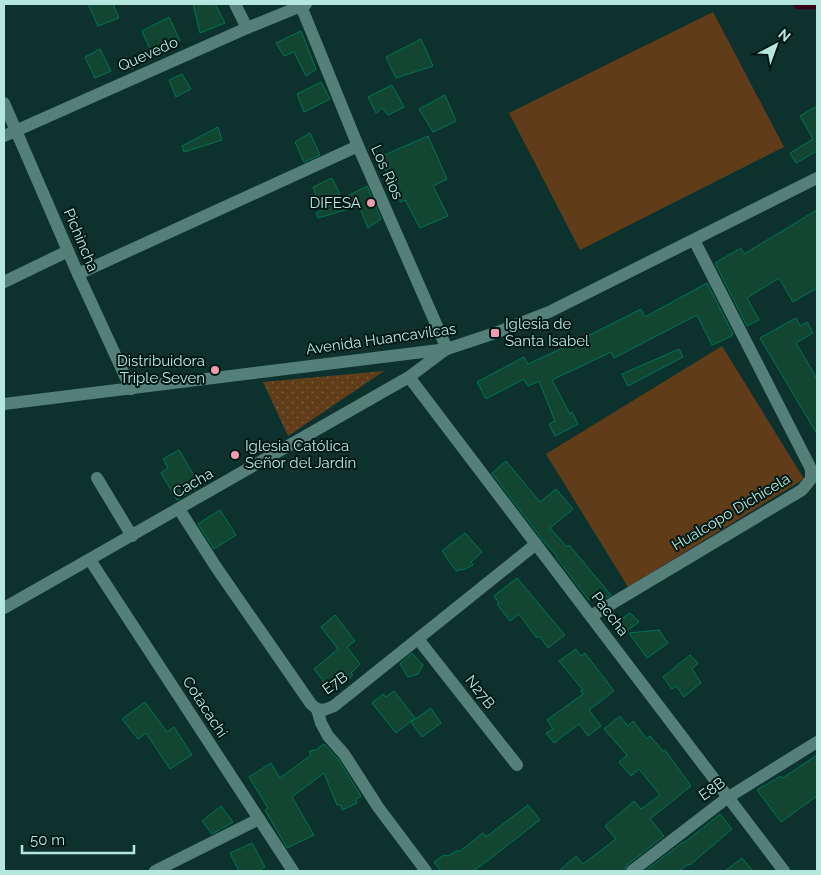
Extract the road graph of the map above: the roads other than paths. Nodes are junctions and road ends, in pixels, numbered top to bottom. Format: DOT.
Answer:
graph roads {
  1 [pos="236,4"];
  2 [pos="303,5"];
  3 [pos="247,28"];
  4 [pos="4,103"];
  5 [pos="16,131"];
  6 [pos="4,136"];
  7 [pos="358,146"];
  8 [pos="817,178"];
  9 [pos="694,240"];
  10 [pos="68,251"];
  11 [pos="78,274"];
  12 [pos="4,282"];
  13 [pos="447,349"];
  14 [pos="408,377"];
  15 [pos="131,389"];
  16 [pos="4,404"];
  17 [pos="97,478"];
  18 [pos="179,509"];
  19 [pos="132,536"];
  20 [pos="536,544"];
  21 [pos="90,560"];
  22 [pos="4,608"];
  23 [pos="591,616"];
  24 [pos="418,639"];
  25 [pos="317,709"];
  26 [pos="817,742"];
  27 [pos="517,765"];
  28 [pos="727,798"];
  29 [pos="259,819"];
  30 [pos="155,871"];
  31 [pos="293,871"];
  32 [pos="426,871"];
  33 [pos="632,871"];
  34 [pos="784,871"];
  1 -- 3 [label="street"];
  2 -- 3 [label="street, Quevedo"];
  2 -- 7 [label="street, Los Rìos"];
  3 -- 5 [label="street, Quevedo"];
  4 -- 5 [label="street, Pichincha"];
  5 -- 6 [label="street, Quevedo"];
  5 -- 10 [label="street, Pichincha"];
  7 -- 11 [label="street"];
  7 -- 13 [label="street, Los Rìos"];
  8 -- 9 [label="street, Avenida Huancavilcas"];
  9 -- 13 [label="street, Avenida Huancavilcas"];
  9 -- 23 [label="street, Hualcopo Dichicela"];
  10 -- 11 [label="street, Pichincha"];
  10 -- 12 [label="street"];
  11 -- 15 [label="street, Pichincha"];
  13 -- 14 [label="street, Cacha"];
  13 -- 15 [label="street, Avenida Huancavilcas"];
  14 -- 18 [label="street, Cacha"];
  14 -- 20 [label="street, Paccha"];
  15 -- 16 [label="street, Avenida Huancavilcas"];
  17 -- 19 [label="street"];
  18 -- 19 [label="street, Cacha"];
  18 -- 25 [label="street, E7B"];
  19 -- 21 [label="street, Cacha"];
  20 -- 23 [label="street, Paccha"];
  20 -- 24 [label="street, E7B"];
  21 -- 22 [label="street, Cacha"];
  21 -- 29 [label="street, Cotacachi"];
  23 -- 28 [label="street, Paccha"];
  24 -- 25 [label="street, E7B"];
  24 -- 27 [label="street, N27B"];
  25 -- 32 [label="street"];
  26 -- 28 [label="street, E8B"];
  28 -- 33 [label="street, E8B"];
  28 -- 34 [label="street, Paccha"];
  29 -- 30 [label="street"];
  29 -- 31 [label="street, Cotacachi"];
}
